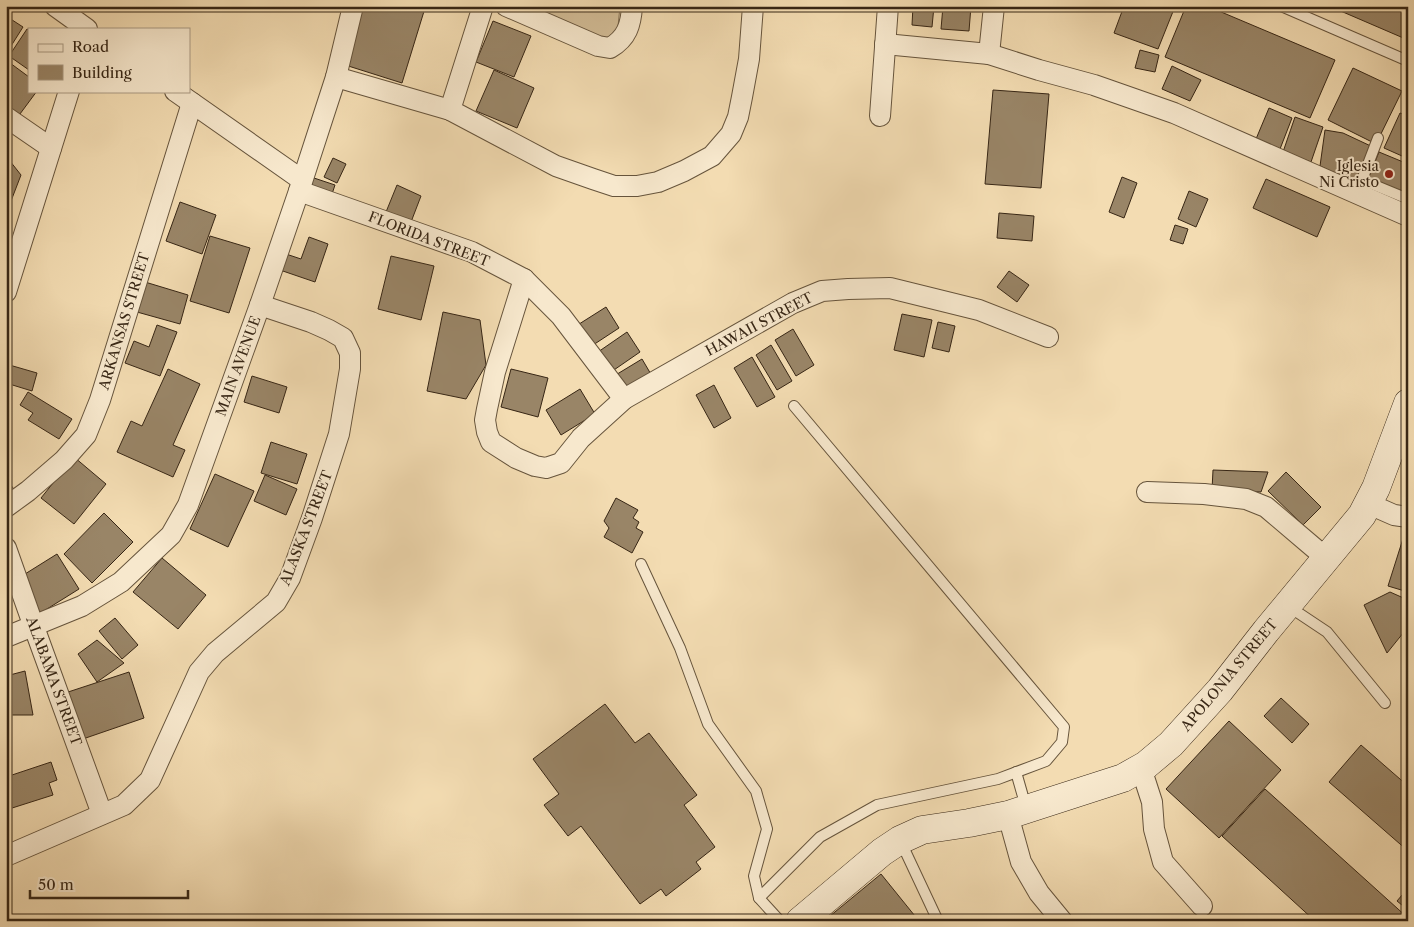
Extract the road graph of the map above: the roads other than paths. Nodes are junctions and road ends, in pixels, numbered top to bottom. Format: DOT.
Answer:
graph roads {
  1 [pos="55,6"];
  2 [pos="353,6"];
  3 [pos="484,6"];
  4 [pos="506,6"];
  5 [pos="632,6"];
  6 [pos="753,6"];
  7 [pos="888,6"];
  8 [pos="994,6"];
  9 [pos="1281,6"];
  10 [pos="86,28"];
  11 [pos="885,44"];
  12 [pos="989,54"];
  13 [pos="1408,61"];
  14 [pos="336,77"];
  15 [pos="69,92"];
  16 [pos="176,92"];
  17 [pos="192,103"];
  18 [pos="450,110"];
  19 [pos="880,116"];
  20 [pos="6,117"];
  21 [pos="1378,138"];
  22 [pos="51,148"];
  23 [pos="300,185"];
  24 [pos="1360,186"];
  25 [pos="1408,199"];
  26 [pos="1408,216"];
  27 [pos="524,279"];
  28 [pos="6,292"];
  29 [pos="260,305"];
  30 [pos="1048,336"];
  31 [pos="624,399"];
  32 [pos="1408,403"];
  33 [pos="794,406"];
  34 [pos="1147,492"];
  35 [pos="1369,504"];
  36 [pos="6,507"];
  37 [pos="1408,517"];
  38 [pos="6,548"];
  39 [pos="1326,558"];
  40 [pos="641,564"];
  41 [pos="1287,606"];
  42 [pos="34,627"];
  43 [pos="6,637"];
  44 [pos="1385,704"];
  45 [pos="1141,768"];
  46 [pos="1016,772"];
  47 [pos="1017,812"];
  48 [pos="102,814"];
  49 [pos="900,840"];
  50 [pos="6,856"];
  51 [pos="759,898"];
  52 [pos="1202,906"];
  53 [pos="780,921"];
  54 [pos="800,921"];
  55 [pos="938,921"];
  56 [pos="1062,921"];
  1 -- 10 [label="street"];
  2 -- 14 [label="street, MAIN AVENUE"];
  3 -- 18 [label="street"];
  4 -- 5 [label="street"];
  6 -- 18 [label="street"];
  7 -- 11 [label="street"];
  8 -- 12 [label="street"];
  9 -- 13 [label="lane"];
  11 -- 12 [label="street"];
  11 -- 19 [label="street"];
  12 -- 24 [label="street"];
  14 -- 18 [label="street"];
  14 -- 23 [label="street, MAIN AVENUE"];
  15 -- 22 [label="street"];
  16 -- 17 [label="street, FLORIDA STREET"];
  17 -- 23 [label="street, FLORIDA STREET"];
  17 -- 36 [label="street, ARKANSAS STREET"];
  20 -- 22 [label="street"];
  21 -- 24 [label="lane"];
  22 -- 28 [label="street"];
  23 -- 27 [label="street, FLORIDA STREET"];
  23 -- 29 [label="street, MAIN AVENUE"];
  24 -- 25 [label="lane"];
  24 -- 26 [label="street"];
  27 -- 31 [label="street, FLORIDA STREET"];
  27 -- 31 [label="street, HAWAII STREET"];
  29 -- 42 [label="street, MAIN AVENUE"];
  29 -- 48 [label="street, ALASKA STREET"];
  30 -- 31 [label="street, HAWAII STREET"];
  32 -- 35 [label="main road, APOLONIA STREET"];
  33 -- 46 [label="lane"];
  34 -- 39 [label="street"];
  35 -- 37 [label="street"];
  35 -- 39 [label="main road, APOLONIA STREET"];
  38 -- 42 [label="street, ALABAMA STREET"];
  39 -- 41 [label="main road, APOLONIA STREET"];
  40 -- 51 [label="lane"];
  41 -- 44 [label="lane"];
  41 -- 45 [label="main road, APOLONIA STREET"];
  42 -- 43 [label="street, MAIN AVENUE"];
  42 -- 48 [label="street, ALABAMA STREET"];
  45 -- 47 [label="main road, APOLONIA STREET"];
  45 -- 52 [label="street"];
  46 -- 47 [label="lane"];
  46 -- 51 [label="lane"];
  47 -- 49 [label="main road, APOLONIA STREET"];
  47 -- 56 [label="street"];
  48 -- 50 [label="street, ALASKA STREET"];
  49 -- 54 [label="main road, APOLONIA STREET"];
  49 -- 55 [label="lane"];
  51 -- 53 [label="lane"];
}
